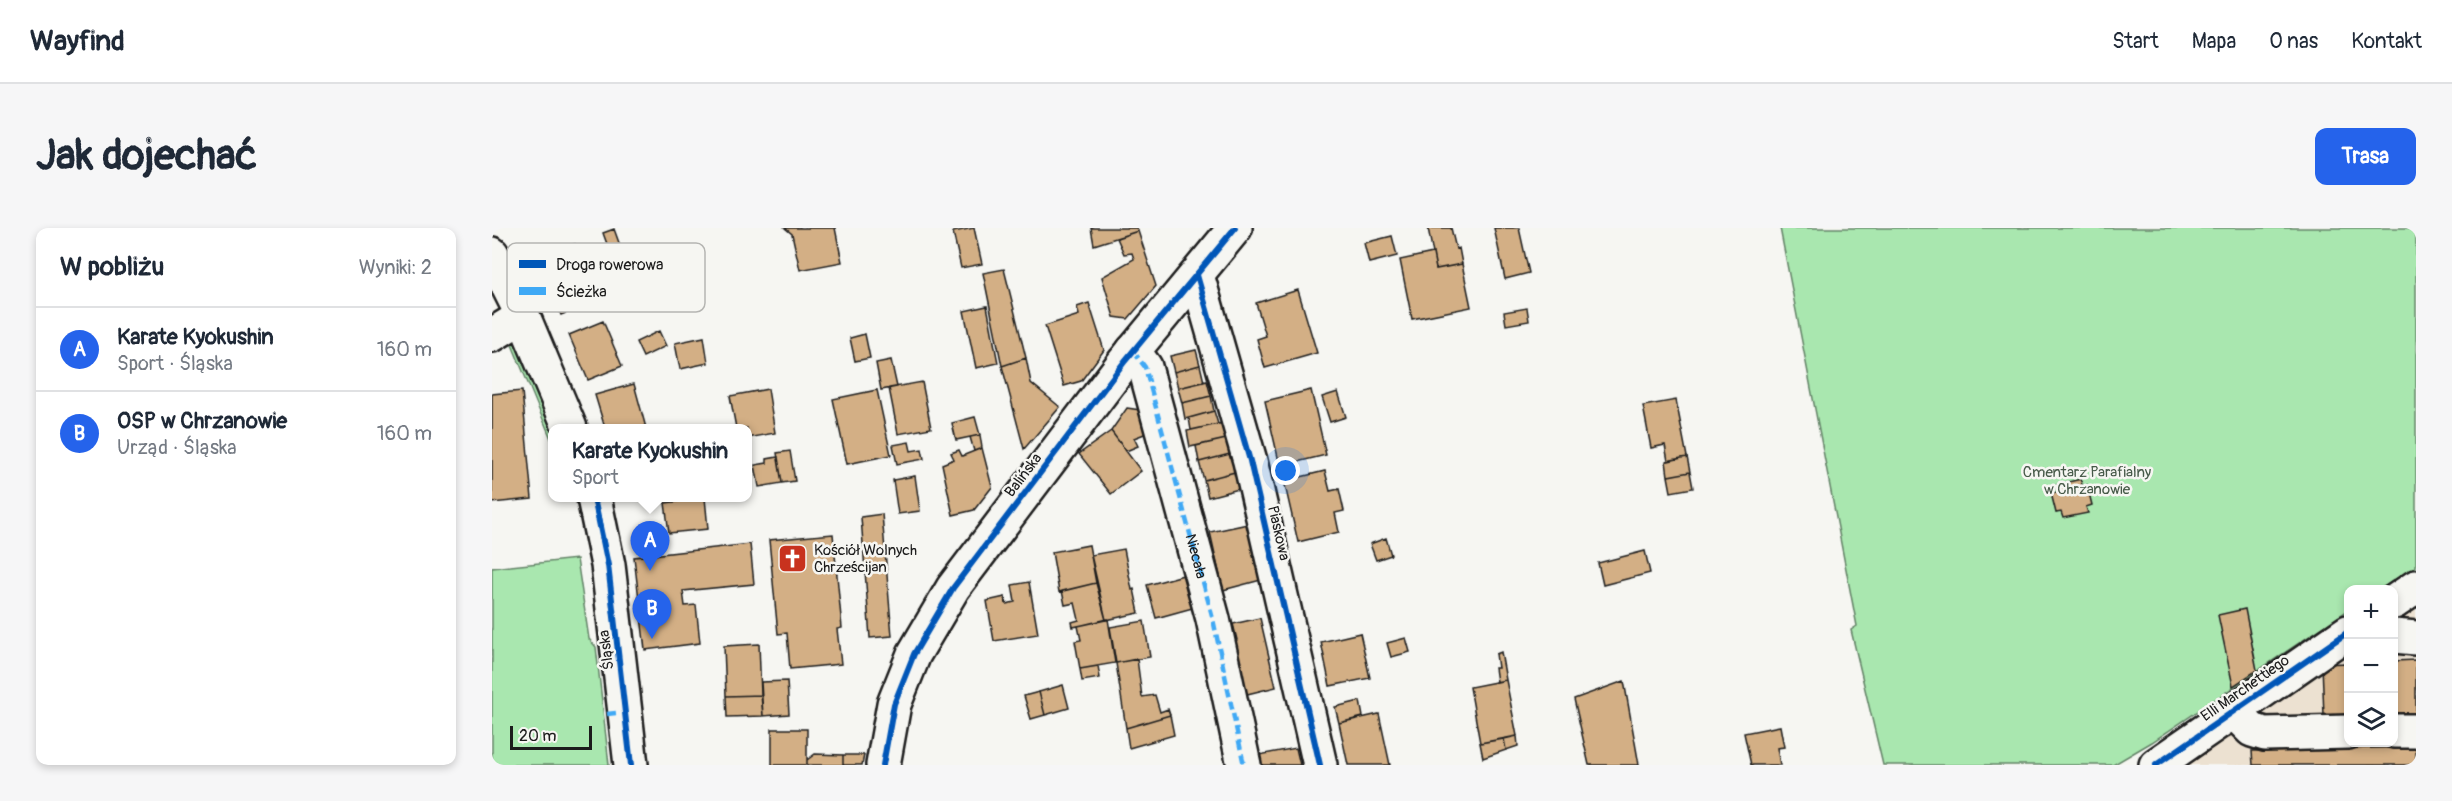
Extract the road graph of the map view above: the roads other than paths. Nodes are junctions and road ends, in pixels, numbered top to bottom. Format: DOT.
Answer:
graph roads {
  1 [pos="1235,228"];
  2 [pos="492,254"];
  3 [pos="1197,275"];
  4 [pos="506,326"];
  5 [pos="1133,351"];
  6 [pos="567,424"];
  7 [pos="595,502"];
  8 [pos="2416,587"];
  9 [pos="2398,599"];
  10 [pos="2344,635"];
  11 [pos="2398,636"];
  12 [pos="2416,638"];
  13 [pos="2233,711"];
  14 [pos="2398,731"];
  15 [pos="2416,731"];
  16 [pos="2344,732"];
  17 [pos="631,765"];
  18 [pos="883,765"];
  19 [pos="1244,765"];
  20 [pos="1320,765"];
  21 [pos="2156,765"];
  1 -- 3 [label="street, Balińska"];
  2 -- 4 [label="street"];
  3 -- 5 [label="street, Balińska"];
  3 -- 20 [label="street, Piaskowa"];
  4 -- 6 [label="street"];
  5 -- 18 [label="street, Balińska"];
  5 -- 19 [label="street, Niecała"];
  7 -- 17 [label="street, Śląska"];
  8 -- 9 [label="street"];
  10 -- 13 [label="street, Elli Marchettiego"];
  11 -- 12 [label="street"];
  13 -- 16 [label="street"];
  13 -- 21 [label="street, Elli Marchettiego"];
  14 -- 15 [label="street"];
}
